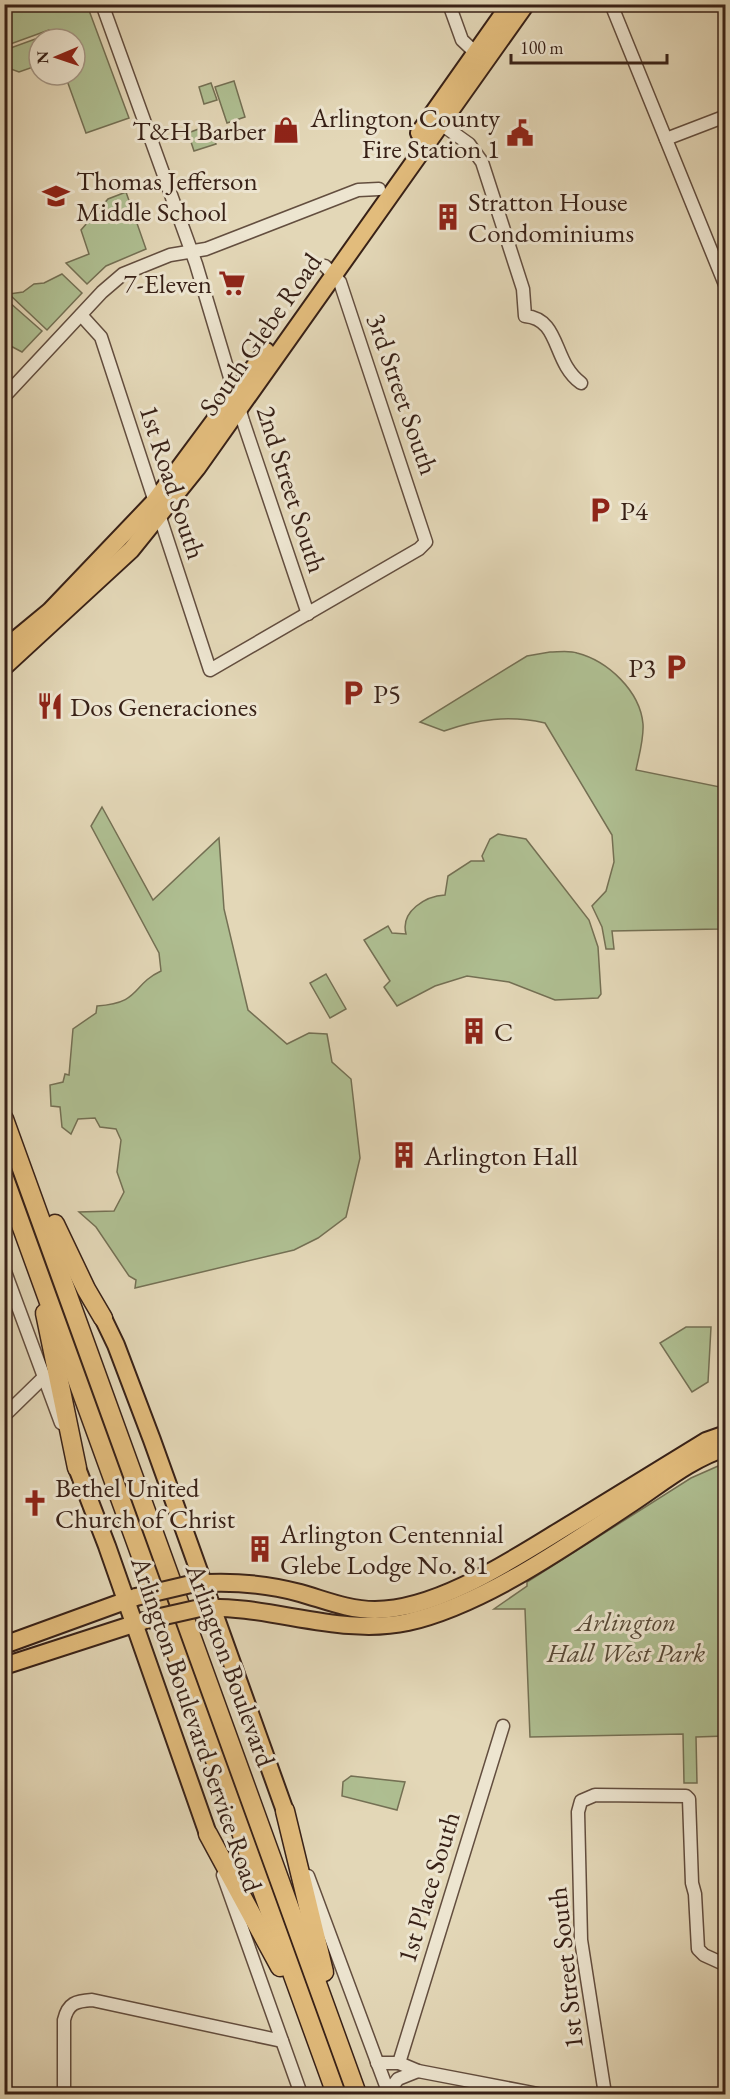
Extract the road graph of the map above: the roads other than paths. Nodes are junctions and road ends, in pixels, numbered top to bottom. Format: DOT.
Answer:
graph roads {
  1 [pos="102,4"];
  2 [pos="449,4"];
  3 [pos="510,4"];
  4 [pos="526,4"];
  5 [pos="611,4"];
  6 [pos="480,58"];
  7 [pos="726,116"];
  8 [pos="436,119"];
  9 [pos="666,139"];
  10 [pos="379,189"];
  11 [pos="191,251"];
  12 [pos="330,270"];
  13 [pos="726,287"];
  14 [pos="81,315"];
  15 [pos="581,383"];
  16 [pos="4,397"];
  17 [pos="238,401"];
  18 [pos="156,509"];
  19 [pos="308,614"];
  20 [pos="54,616"];
  21 [pos="4,650"];
  22 [pos="4,667"];
  23 [pos="4,1119"];
  24 [pos="22,1165"];
  25 [pos="4,1178"];
  26 [pos="36,1264"];
  27 [pos="4,1269"];
  28 [pos="103,1318"];
  29 [pos="44,1377"];
  30 [pos="4,1416"];
  31 [pos="726,1434"];
  32 [pos="726,1448"];
  33 [pos="77,1468"];
  34 [pos="197,1584"];
  35 [pos="131,1599"];
  36 [pos="206,1608"];
  37 [pos="140,1622"];
  38 [pos="4,1645"];
  39 [pos="4,1665"];
  40 [pos="503,1726"];
  41 [pos="285,1811"];
  42 [pos="208,1834"];
  43 [pos="726,1965"];
  44 [pos="308,2019"];
  45 [pos="282,2041"];
  46 [pos="376,2063"];
  47 [pos="399,2063"];
  48 [pos="418,2071"];
  49 [pos="4,2089"];
  50 [pos="388,2093"];
  51 [pos="10,2094"];
  52 [pos="64,2094"];
  53 [pos="301,2094"];
  54 [pos="336,2094"];
  55 [pos="358,2094"];
  56 [pos="538,2094"];
  57 [pos="605,2094"];
  1 -- 11 [label="street, 2nd Street South"];
  2 -- 6 [label="street"];
  3 -- 6 [label="main road, South Glebe Road"];
  4 -- 6 [label="main road, South Glebe Road"];
  5 -- 9 [label="street"];
  6 -- 8 [label="main road, South Glebe Road"];
  7 -- 9 [label="street"];
  8 -- 10 [label="main road, South Glebe Road"];
  8 -- 12 [label="main road, South Glebe Road"];
  8 -- 15 [label="street"];
  9 -- 13 [label="street"];
  10 -- 11 [label="street"];
  10 -- 12 [label="main road, South Glebe Road"];
  11 -- 14 [label="street"];
  11 -- 17 [label="street, 2nd Street South"];
  12 -- 17 [label="main road, South Glebe Road"];
  12 -- 19 [label="street, 3rd Street South"];
  14 -- 16 [label="street"];
  14 -- 18 [label="street, 1st Road South"];
  17 -- 18 [label="main road, South Glebe Road"];
  17 -- 19 [label="street, 2nd Street South"];
  18 -- 19 [label="street, 1st Road South"];
  18 -- 20 [label="main road, South Glebe Road"];
  20 -- 21 [label="main road, South Glebe Road"];
  20 -- 22 [label="main road, South Glebe Road"];
  23 -- 24 [label="highway, Arlington Boulevard"];
  24 -- 28 [label="highway"];
  24 -- 55 [label="highway, Arlington Boulevard"];
  25 -- 26 [label="highway, Arlington Boulevard"];
  26 -- 33 [label="highway"];
  26 -- 44 [label="highway, Arlington Boulevard"];
  27 -- 29 [label="street, Arlington Boulevard Service Road"];
  28 -- 34 [label="main road, Arlington Boulevard Service Road"];
  29 -- 30 [label="street"];
  29 -- 33 [label="street, Arlington Boulevard Service Road"];
  31 -- 34 [label="main road"];
  32 -- 36 [label="main road"];
  33 -- 35 [label="main road, Arlington Boulevard Service Road"];
  34 -- 35 [label="main road, bridge"];
  34 -- 36 [label="main road, Arlington Boulevard Service Road"];
  35 -- 37 [label="main road, Arlington Boulevard Service Road"];
  35 -- 38 [label="main road"];
  36 -- 37 [label="main road, bridge"];
  36 -- 41 [label="main road, Arlington Boulevard Service Road"];
  37 -- 39 [label="main road"];
  37 -- 42 [label="main road, Arlington Boulevard Service Road"];
  40 -- 47 [label="street, 1st Place South"];
  41 -- 46 [label="street, Arlington Boulevard Service Road"];
  41 -- 55 [label="highway"];
  42 -- 44 [label="highway"];
  42 -- 45 [label="street, Arlington Boulevard Service Road"];
  43 -- 57 [label="street, 1st Street South"];
  44 -- 54 [label="highway, Arlington Boulevard"];
  45 -- 52 [label="street"];
  45 -- 53 [label="street, Arlington Boulevard Service Road"];
  46 -- 47 [label="street"];
  46 -- 50 [label="street, Arlington Boulevard Service Road"];
  47 -- 48 [label="street"];
  48 -- 50 [label="street"];
  48 -- 56 [label="street"];
  49 -- 51 [label="street"];
}
